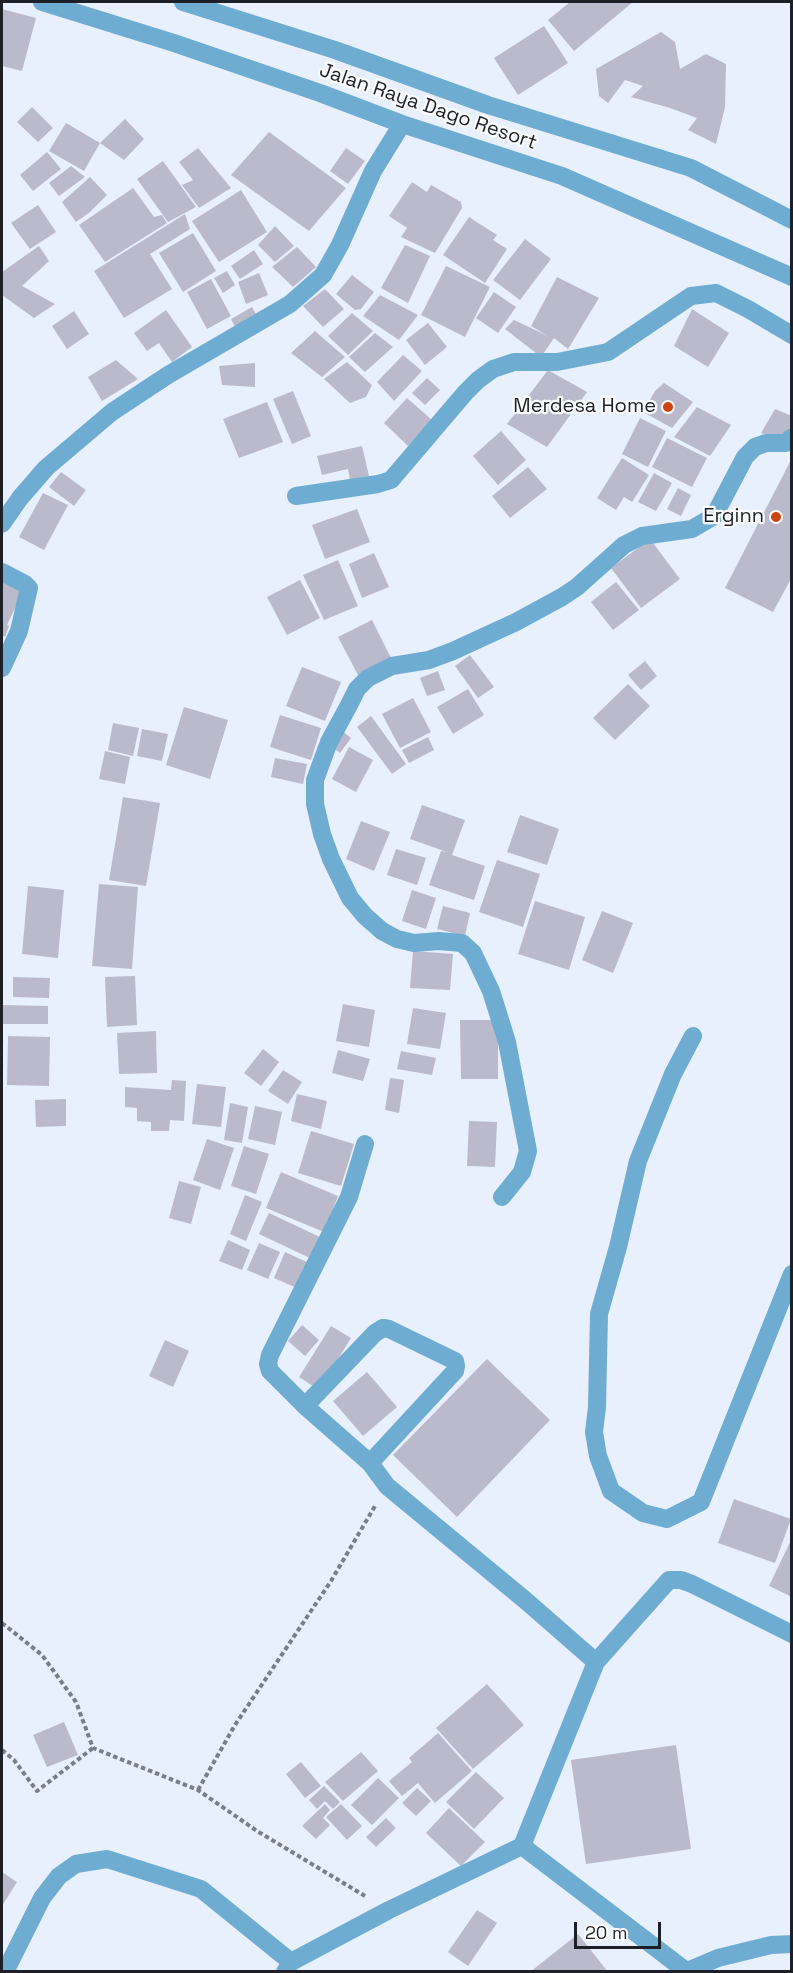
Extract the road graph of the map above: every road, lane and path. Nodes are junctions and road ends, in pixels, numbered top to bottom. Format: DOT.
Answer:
graph roads {
  1 [pos="42,2"];
  2 [pos="183,2"];
  3 [pos="402,124"];
  4 [pos="792,220"];
  5 [pos="792,277"];
  6 [pos="792,335"];
  7 [pos="792,437"];
  8 [pos="296,496"];
  9 [pos="2,524"];
  10 [pos="2,572"];
  11 [pos="2,668"];
  12 [pos="693,1036"];
  13 [pos="365,1144"];
  14 [pos="502,1197"];
  15 [pos="792,1274"];
  16 [pos="305,1406"];
  17 [pos="370,1463"];
  18 [pos="387,1486"];
  19 [pos="2,1623"];
  20 [pos="792,1634"];
  21 [pos="596,1662"];
  22 [pos="93,1748"];
  23 [pos="2,1750"];
  24 [pos="198,1790"];
  25 [pos="522,1846"];
  26 [pos="389,1910"];
  27 [pos="792,1944"];
  28 [pos="288,1967"];
  29 [pos="4,1971"];
  30 [pos="686,1971"];
  1 -- 3 [label="street, Jalan Raya Dago Resort"];
  2 -- 4 [label="street, Jalan Raya Dago Resort"];
  3 -- 5 [label="street, Jalan Raya Dago Resort"];
  3 -- 9 [label="street"];
  6 -- 8 [label="street"];
  7 -- 14 [label="street"];
  10 -- 11 [label="street"];
  12 -- 15 [label="street"];
  13 -- 16 [label="street"];
  16 -- 17 [label="street"];
  16 -- 17 [label="street"];
  17 -- 18 [label="street"];
  18 -- 21 [label="street"];
  18 -- 24 [label="path"];
  19 -- 22 [label="path"];
  20 -- 21 [label="street"];
  21 -- 25 [label="street"];
  22 -- 23 [label="path"];
  22 -- 24 [label="path"];
  24 -- 26 [label="path"];
  25 -- 26 [label="street"];
  25 -- 30 [label="street"];
  26 -- 28 [label="street"];
  27 -- 30 [label="street"];
  28 -- 29 [label="street"];
}
